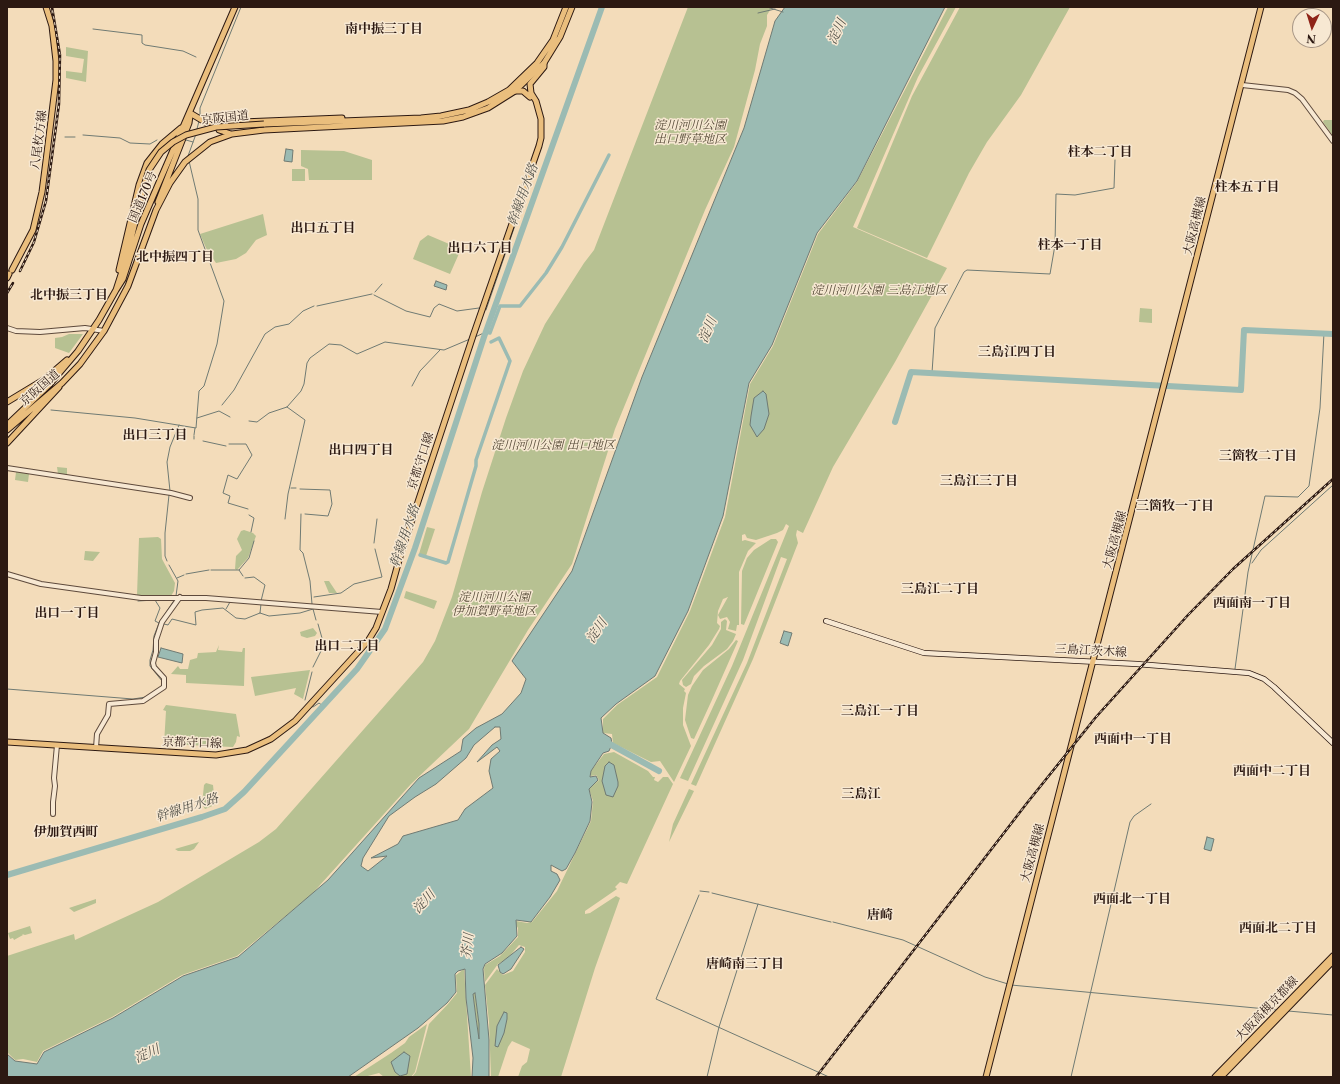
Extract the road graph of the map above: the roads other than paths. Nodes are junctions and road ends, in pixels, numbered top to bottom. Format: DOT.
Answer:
graph roads {
  1 [pos="46,7"];
  2 [pos="234,7"];
  3 [pos="566,7"];
  4 [pos="572,7"];
  5 [pos="1261,7"];
  6 [pos="544,63"];
  7 [pos="1242,85"];
  8 [pos="515,91"];
  9 [pos="537,106"];
  10 [pos="190,113"];
  11 [pos="370,120"];
  12 [pos="216,123"];
  13 [pos="183,126"];
  14 [pos="232,134"];
  15 [pos="1333,142"];
  16 [pos="156,210"];
  17 [pos="9,274"];
  18 [pos="116,290"];
  19 [pos="7,328"];
  20 [pos="94,328"];
  21 [pos="104,331"];
  22 [pos="78,351"];
  23 [pos="62,383"];
  24 [pos="7,402"];
  25 [pos="7,425"];
  26 [pos="7,430"];
  27 [pos="7,443"];
  28 [pos="7,468"];
  29 [pos="190,498"];
  30 [pos="7,574"];
  31 [pos="177,597"];
  32 [pos="382,612"];
  33 [pos="826,621"];
  34 [pos="1093,662"];
  35 [pos="7,742"];
  36 [pos="1333,743"];
  37 [pos="57,746"];
  38 [pos="96,748"];
  39 [pos="53,814"];
  40 [pos="1333,956"];
  41 [pos="1333,961"];
  42 [pos="986,1077"];
  43 [pos="1215,1077"];
  44 [pos="1220,1077"];
  1 -- 17 [label="main road, 八尾枚方線"];
  2 -- 10 [label="main road, 国道170号"];
  3 -- 11 [label="main road, 京阪国道"];
  4 -- 6 [label="main road, 京阪国道"];
  5 -- 7 [label="main road, 大阪高槻線"];
  6 -- 8 [label="main road, 京阪国道"];
  6 -- 9 [label="main road, 京都守口線"];
  7 -- 15 [label="street"];
  7 -- 34 [label="main road, 大阪高槻線"];
  8 -- 9 [label="main road, 京都守口線"];
  8 -- 14 [label="main road, 京阪国道"];
  9 -- 32 [label="main road, 京都守口線"];
  10 -- 12 [label="main road"];
  10 -- 13 [label="main road, 国道170号"];
  10 -- 16 [label="main road, 国道170号"];
  11 -- 12 [label="main road"];
  11 -- 18 [label="main road, 京阪国道, bridge"];
  12 -- 14 [label="main road"];
  13 -- 18 [label="main road, 国道170号"];
  13 -- 18 [label="main road"];
  14 -- 16 [label="main road, 京阪国道"];
  16 -- 21 [label="main road, 京阪国道"];
  18 -- 20 [label="main road, 京阪国道"];
  19 -- 20 [label="street"];
  20 -- 21 [label="street"];
  20 -- 22 [label="main road, 京阪国道"];
  21 -- 23 [label="main road, 京阪国道"];
  22 -- 24 [label="main road"];
  22 -- 25 [label="main road, 京阪国道"];
  23 -- 26 [label="main road, 京阪国道"];
  23 -- 27 [label="main road"];
  28 -- 29 [label="street"];
  30 -- 31 [label="street"];
  31 -- 32 [label="street"];
  31 -- 38 [label="street"];
  32 -- 38 [label="main road, 京都守口線"];
  33 -- 34 [label="main road, 三島江茨木線"];
  34 -- 36 [label="main road, 三島江茨木線"];
  34 -- 42 [label="main road, 大阪高槻線"];
  35 -- 37 [label="main road, 京都守口線"];
  37 -- 38 [label="main road, 京都守口線"];
  37 -- 39 [label="street"];
  40 -- 43 [label="main road, 大阪高槻京都線"];
  41 -- 44 [label="main road, 大阪高槻京都線"];
}
